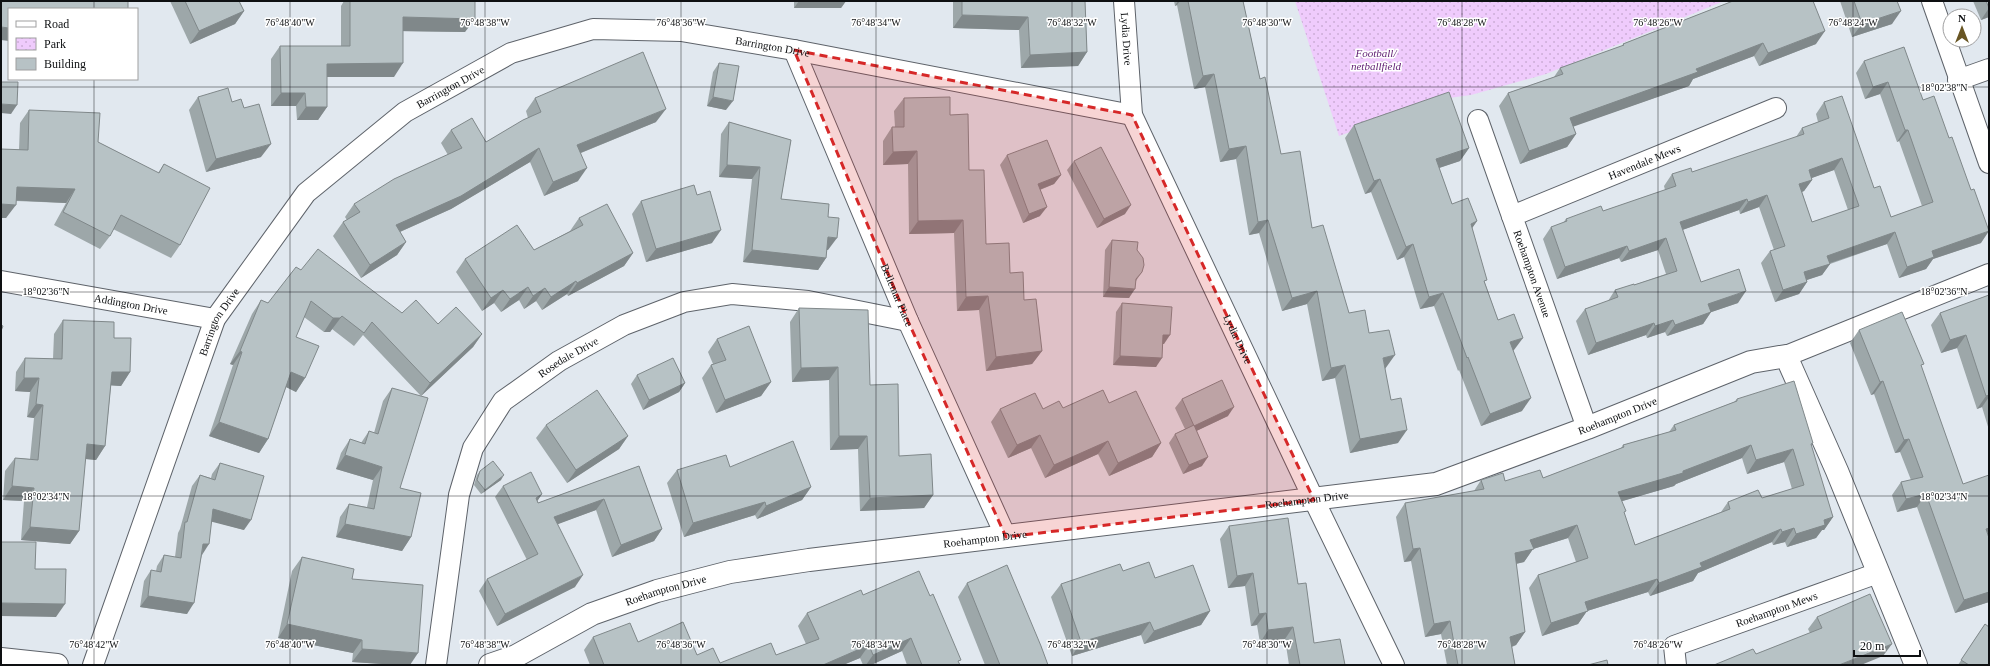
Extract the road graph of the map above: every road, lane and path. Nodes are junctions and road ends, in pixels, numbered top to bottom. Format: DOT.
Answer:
graph roads {
  1 [pos="1124,1"];
  2 [pos="1932,1"];
  3 [pos="794,50"];
  4 [pos="1989,69"];
  5 [pos="1958,80"];
  6 [pos="1776,108"];
  7 [pos="1132,115"];
  8 [pos="1478,120"];
  9 [pos="1989,163"];
  10 [pos="1512,216"];
  11 [pos="1989,274"];
  12 [pos="1,281"];
  13 [pos="215,319"];
  14 [pos="908,321"];
  15 [pos="1786,356"];
  16 [pos="1587,428"];
  17 [pos="1314,500"];
  18 [pos="1006,537"];
  19 [pos="1878,573"];
  20 [pos="1675,656"];
  21 [pos="1,659"];
  22 [pos="57,665"];
  23 [pos="93,665"];
  24 [pos="436,665"];
  25 [pos="490,665"];
  26 [pos="1394,665"];
  27 [pos="1916,665"];
  1 -- 7 [label="street, Lydia Drive"];
  2 -- 5 [label="street"];
  3 -- 7 [label="street, Barrington Drive"];
  3 -- 13 [label="street, Barrington Drive"];
  3 -- 14 [label="street, Bellemar Place"];
  4 -- 5 [label="street"];
  5 -- 9 [label="street"];
  6 -- 10 [label="street, Havendale Mews"];
  7 -- 17 [label="street, Lydia Drive"];
  8 -- 10 [label="street, Roehampton Avenue"];
  10 -- 16 [label="street, Roehampton Avenue"];
  11 -- 15 [label="street"];
  12 -- 13 [label="street, Addington Drive"];
  13 -- 23 [label="street, Barrington Drive"];
  14 -- 18 [label="street, Bellemar Place"];
  14 -- 24 [label="street, Rosedale Drive"];
  15 -- 16 [label="street, Roehampton Drive"];
  15 -- 19 [label="street"];
  16 -- 17 [label="street, Roehampton Drive"];
  17 -- 18 [label="street, Roehampton Drive"];
  17 -- 26 [label="street, Lydia Drive"];
  18 -- 25 [label="street, Roehampton Drive"];
  19 -- 20 [label="street, Roehampton Mews"];
  19 -- 27 [label="street"];
  21 -- 22 [label="street"];
}
